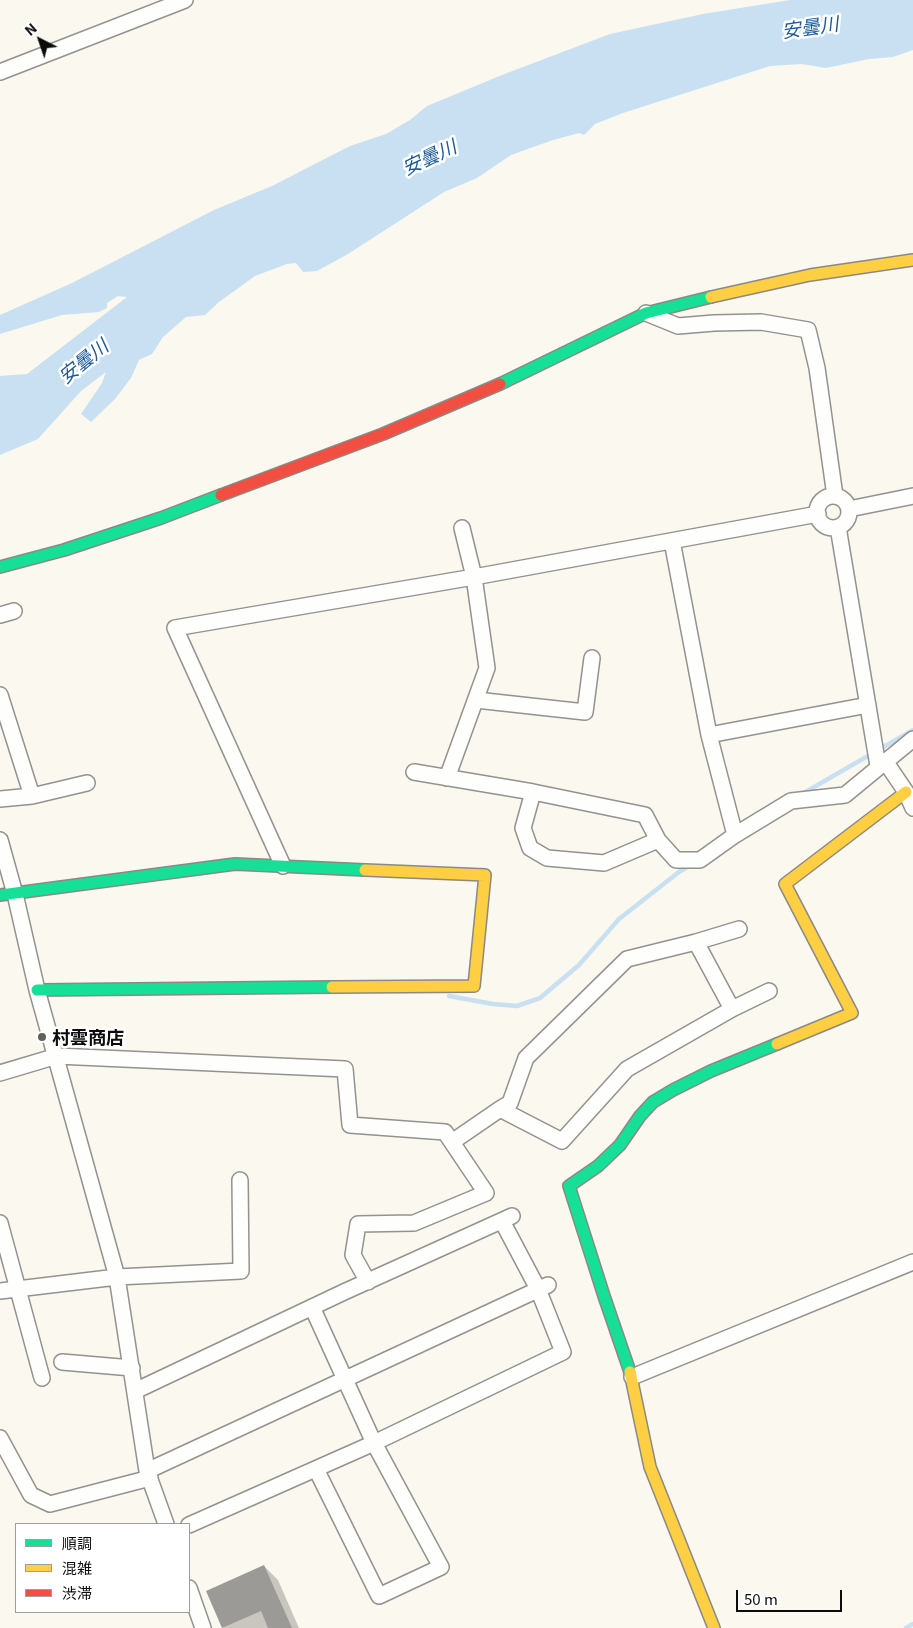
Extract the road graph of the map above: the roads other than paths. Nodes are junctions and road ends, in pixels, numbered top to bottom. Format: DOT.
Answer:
graph roads {
  1 [pos="185,0"];
  2 [pos="0,72"];
  3 [pos="913,260"];
  4 [pos="646,313"];
  5 [pos="835,496"];
  6 [pos="913,496"];
  7 [pos="849,509"];
  8 [pos="818,514"];
  9 [pos="838,527"];
  10 [pos="462,528"];
  11 [pos="672,541"];
  12 [pos="0,568"];
  13 [pos="474,578"];
  14 [pos="592,658"];
  15 [pos="0,695"];
  16 [pos="476,700"];
  17 [pos="868,705"];
  18 [pos="710,735"];
  19 [pos="913,739"];
  20 [pos="882,764"];
  21 [pos="414,772"];
  22 [pos="447,778"];
  23 [pos="87,783"];
  24 [pos="533,792"];
  25 [pos="906,792"];
  26 [pos="32,796"];
  27 [pos="0,799"];
  28 [pos="913,808"];
  29 [pos="735,835"];
  30 [pos="0,840"];
  31 [pos="658,840"];
  32 [pos="283,866"];
  33 [pos="8,895"];
  34 [pos="738,929"];
  35 [pos="696,942"];
  36 [pos="37,990"];
  37 [pos="770,992"];
  38 [pos="732,1009"];
  39 [pos="57,1056"];
  40 [pos="0,1072"];
  41 [pos="500,1109"];
  42 [pos="452,1142"];
  43 [pos="240,1180"];
  44 [pos="0,1223"];
  45 [pos="913,1262"];
  46 [pos="117,1277"];
  47 [pos="368,1282"];
  48 [pos="543,1287"];
  49 [pos="18,1288"];
  50 [pos="0,1291"];
  51 [pos="312,1307"];
  52 [pos="62,1362"];
  53 [pos="132,1368"];
  54 [pos="42,1378"];
  55 [pos="632,1378"];
  56 [pos="345,1379"];
  57 [pos="135,1391"];
  58 [pos="0,1438"];
  59 [pos="374,1443"];
  60 [pos="316,1470"];
  61 [pos="149,1475"];
  62 [pos="166,1523"];
  63 [pos="190,1525"];
  64 [pos="190,1591"];
  65 [pos="203,1628"];
  66 [pos="714,1628"];
  1 -- 2 [label="street"];
  3 -- 4 [label="street"];
  4 -- 5 [label="street"];
  4 -- 12 [label="street"];
  5 -- 7 [label="street"];
  5 -- 8 [label="street"];
  6 -- 7 [label="street"];
  7 -- 9 [label="street"];
  8 -- 9 [label="street"];
  8 -- 11 [label="street"];
  9 -- 17 [label="street"];
  10 -- 13 [label="street"];
  11 -- 13 [label="street"];
  11 -- 18 [label="street"];
  13 -- 16 [label="street"];
  13 -- 32 [label="street"];
  14 -- 16 [label="street"];
  15 -- 26 [label="street"];
  16 -- 22 [label="street"];
  17 -- 18 [label="street"];
  17 -- 20 [label="street"];
  18 -- 29 [label="street"];
  19 -- 20 [label="street"];
  20 -- 25 [label="street"];
  20 -- 29 [label="street"];
  21 -- 22 [label="street"];
  22 -- 24 [label="street"];
  23 -- 26 [label="street"];
  24 -- 31 [label="street"];
  24 -- 31 [label="street"];
  25 -- 28 [label="street"];
  25 -- 55 [label="street"];
  26 -- 27 [label="street"];
  29 -- 31 [label="street"];
  30 -- 33 [label="street"];
  32 -- 33 [label="street"];
  32 -- 36 [label="street"];
  33 -- 36 [label="street"];
  34 -- 35 [label="street"];
  35 -- 38 [label="street"];
  35 -- 41 [label="street"];
  36 -- 39 [label="street"];
  37 -- 38 [label="street"];
  38 -- 41 [label="street"];
  39 -- 40 [label="street"];
  39 -- 42 [label="street"];
  39 -- 46 [label="street"];
  41 -- 42 [label="street"];
  42 -- 47 [label="street"];
  43 -- 46 [label="street"];
  44 -- 49 [label="street"];
  45 -- 55 [label="street"];
  46 -- 49 [label="street"];
  46 -- 53 [label="street"];
  47 -- 48 [label="street"];
  47 -- 51 [label="street"];
  48 -- 56 [label="street"];
  48 -- 59 [label="street"];
  49 -- 50 [label="street"];
  49 -- 54 [label="street"];
  51 -- 56 [label="street"];
  51 -- 57 [label="street"];
  52 -- 53 [label="street"];
  53 -- 57 [label="street"];
  55 -- 66 [label="street"];
  56 -- 59 [label="street"];
  56 -- 61 [label="street"];
  57 -- 61 [label="street"];
  58 -- 61 [label="street"];
  59 -- 60 [label="street"];
  59 -- 60 [label="street"];
  60 -- 63 [label="street"];
  61 -- 62 [label="street"];
  64 -- 65 [label="street"];
}
